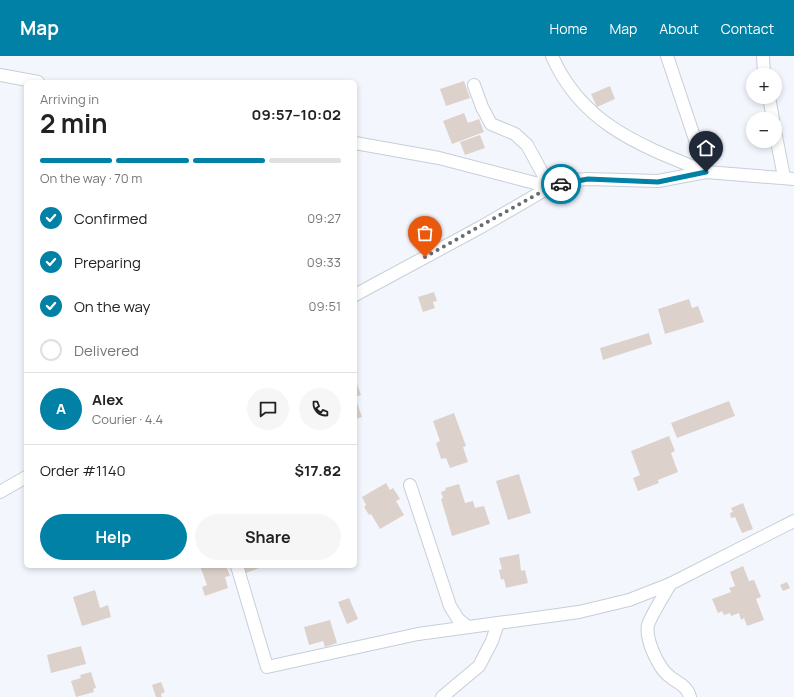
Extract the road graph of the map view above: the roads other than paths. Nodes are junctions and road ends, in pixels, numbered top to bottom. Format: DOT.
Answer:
graph roads {
  1 [pos="552,56"];
  2 [pos="667,56"];
  3 [pos="763,56"];
  4 [pos="764,68"];
  5 [pos="0,75"];
  6 [pos="27,80"];
  7 [pos="474,85"];
  8 [pos="357,143"];
  9 [pos="780,148"];
  10 [pos="706,172"];
  11 [pos="789,178"];
  12 [pos="550,187"];
  13 [pos="357,294"];
  14 [pos="24,478"];
  15 [pos="410,485"];
  16 [pos="0,492"];
  17 [pos="794,521"];
  18 [pos="238,568"];
  19 [pos="670,584"];
  20 [pos="498,623"];
  21 [pos="468,627"];
  22 [pos="442,697"];
  23 [pos="690,697"];
  1 -- 10 [label="street"];
  2 -- 10 [label="street"];
  3 -- 4 [label="street"];
  5 -- 6 [label="street"];
  7 -- 12 [label="street"];
  8 -- 12 [label="street"];
  9 -- 11 [label="street"];
  10 -- 11 [label="street"];
  10 -- 12 [label="street"];
  12 -- 13 [label="street"];
  14 -- 16 [label="street"];
  15 -- 21 [label="street"];
  17 -- 19 [label="street"];
  18 -- 21 [label="street"];
  19 -- 20 [label="street"];
  19 -- 23 [label="street"];
  20 -- 21 [label="street"];
  20 -- 22 [label="street"];
}
